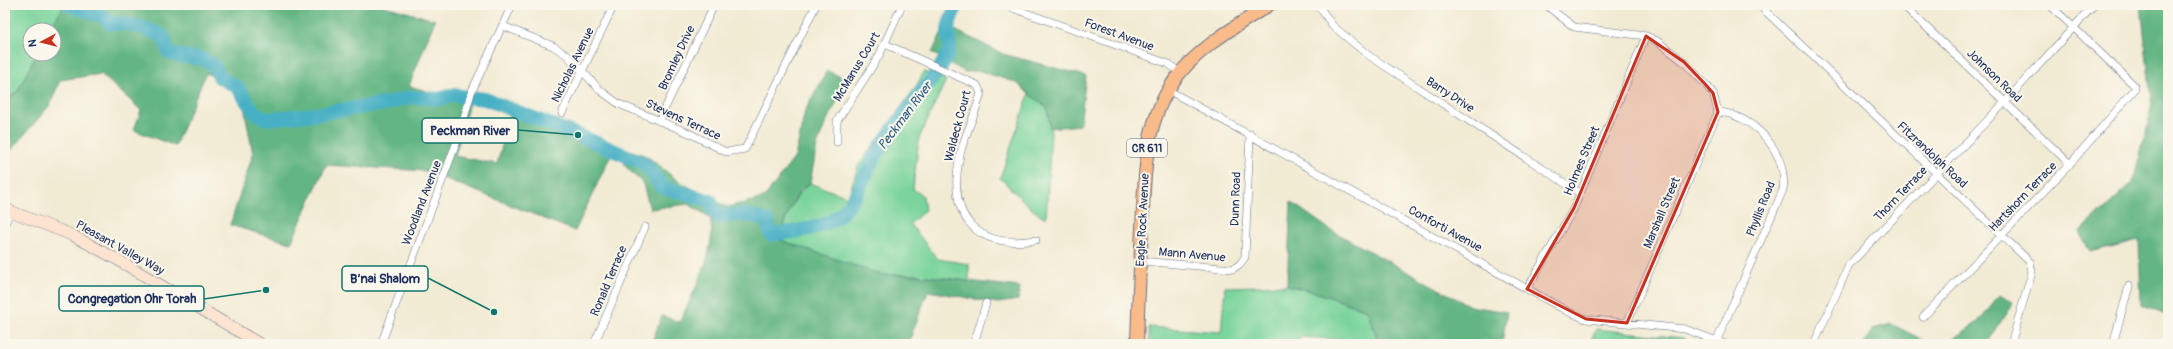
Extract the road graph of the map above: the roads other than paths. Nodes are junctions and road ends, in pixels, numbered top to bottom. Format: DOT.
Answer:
graph roads {
  1 [pos="512,5"];
  2 [pos="614,5"];
  3 [pos="714,5"];
  4 [pos="816,5"];
  5 [pos="902,5"];
  6 [pos="1004,5"];
  7 [pos="1269,5"];
  8 [pos="1318,5"];
  9 [pos="1546,5"];
  10 [pos="1759,5"];
  11 [pos="1904,5"];
  12 [pos="2050,5"];
  13 [pos="2094,5"];
  14 [pos="503,26"];
  15 [pos="2073,27"];
  16 [pos="1646,36"];
  17 [pos="885,44"];
  18 [pos="583,70"];
  19 [pos="1180,73"];
  20 [pos="1168,90"];
  21 [pos="2005,102"];
  22 [pos="1718,112"];
  23 [pos="562,113"];
  24 [pos="659,121"];
  25 [pos="1250,134"];
  26 [pos="837,142"];
  27 [pos="2070,164"];
  28 [pos="1936,174"];
  29 [pos="1580,193"];
  30 [pos="8,210"];
  31 [pos="5,224"];
  32 [pos="645,227"];
  33 [pos="2001,235"];
  34 [pos="1036,240"];
  35 [pos="1141,261"];
  36 [pos="1240,264"];
  37 [pos="2129,286"];
  38 [pos="1527,288"];
  39 [pos="986,303"];
  40 [pos="1923,317"];
  41 [pos="1627,323"];
  42 [pos="1717,340"];
  43 [pos="254,343"];
  44 [pos="380,344"];
  45 [pos="594,344"];
  46 [pos="974,344"];
  47 [pos="1137,344"];
  48 [pos="1725,344"];
  49 [pos="1814,344"];
  50 [pos="2011,344"];
  51 [pos="2113,344"];
  1 -- 14 [label="street, Woodland Avenue"];
  2 -- 18 [label="street, Nicholas Avenue"];
  3 -- 24 [label="street, Bromley Drive"];
  4 -- 24 [label="street, Stevens Terrace"];
  5 -- 17 [label="street, McManus Court"];
  6 -- 19 [label="street, Forest Avenue"];
  7 -- 19 [label="main road, Eagle Rock Avenue / CR 611"];
  8 -- 29 [label="street, Barry Drive"];
  9 -- 16 [label="street"];
  10 -- 28 [label="street, Fitzrandolph Road"];
  11 -- 21 [label="street, Johnson Road"];
  12 -- 15 [label="street"];
  13 -- 15 [label="street, Thorn Terrace"];
  14 -- 18 [label="street, Stevens Terrace"];
  14 -- 44 [label="street, Woodland Avenue"];
  15 -- 21 [label="street, Thorn Terrace"];
  15 -- 27 [label="street, Hartshorn Terrace"];
  16 -- 22 [label="street"];
  16 -- 29 [label="street, Holmes Street"];
  17 -- 26 [label="street, McManus Court"];
  17 -- 34 [label="street, Waldeck Court"];
  18 -- 23 [label="street, Nicholas Avenue"];
  18 -- 24 [label="street, Stevens Terrace"];
  19 -- 20 [label="main road, Eagle Rock Avenue / CR 611"];
  20 -- 25 [label="street, Conforti Avenue"];
  20 -- 35 [label="main road, Eagle Rock Avenue / CR 611"];
  21 -- 27 [label="street, Johnson Road"];
  21 -- 28 [label="street, Thorn Terrace"];
  22 -- 41 [label="street, Marshall Street"];
  22 -- 42 [label="street, Phyllis Road"];
  25 -- 36 [label="street, Dunn Road"];
  25 -- 38 [label="street, Conforti Avenue"];
  27 -- 33 [label="street, Hartshorn Terrace"];
  28 -- 33 [label="street, Fitzrandolph Road"];
  28 -- 49 [label="street, Thorn Terrace"];
  29 -- 38 [label="street, Holmes Street"];
  30 -- 31 [label="street"];
  30 -- 43 [label="main road, Pleasant Valley Way"];
  32 -- 45 [label="street, Ronald Terrace"];
  33 -- 40 [label="street, Hartshorn Terrace"];
  33 -- 50 [label="street, Fitzrandolph Road"];
  35 -- 36 [label="street, Mann Avenue"];
  35 -- 47 [label="main road, Eagle Rock Avenue / CR 611"];
  37 -- 51 [label="street"];
  38 -- 41 [label="street, Conforti Avenue"];
  39 -- 46 [label="street"];
  41 -- 42 [label="street, Conforti Avenue"];
  42 -- 48 [label="street, Conforti Avenue"];
}
